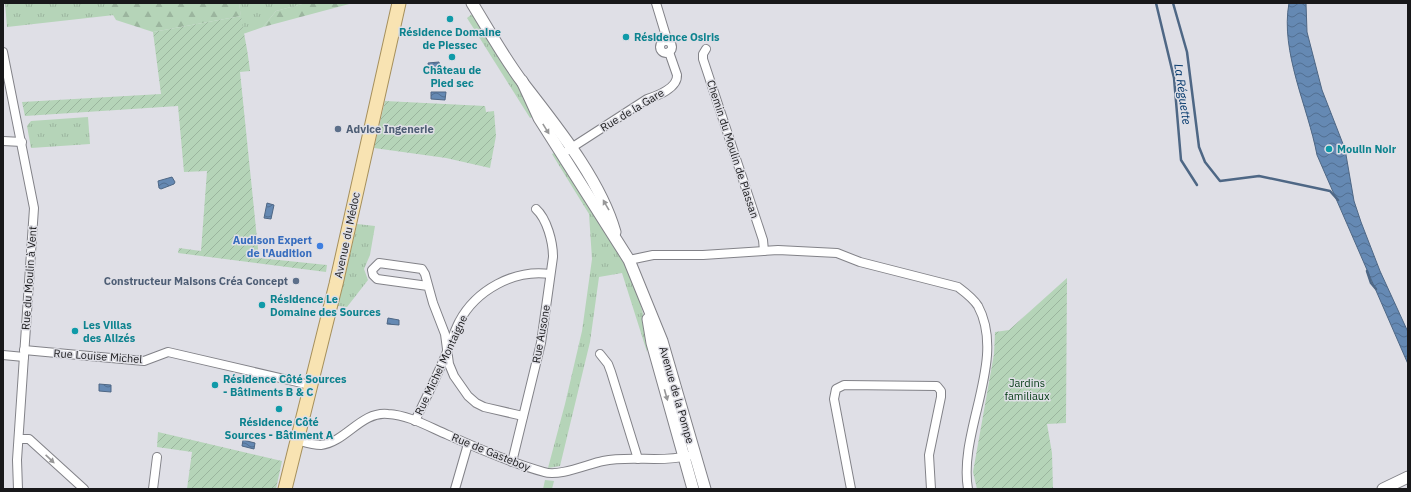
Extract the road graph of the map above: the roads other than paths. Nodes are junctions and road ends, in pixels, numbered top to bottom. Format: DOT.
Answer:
graph roads {
  1 [pos="399,3"];
  2 [pos="472,3"];
  3 [pos="656,3"];
  4 [pos="706,49"];
  5 [pos="3,52"];
  6 [pos="4,70"];
  7 [pos="3,141"];
  8 [pos="22,142"];
  9 [pos="567,151"];
  10 [pos="536,209"];
  11 [pos="764,251"];
  12 [pos="629,260"];
  13 [pos="550,274"];
  14 [pos="428,286"];
  15 [pos="448,349"];
  16 [pos="24,353"];
  17 [pos="600,354"];
  18 [pos="3,355"];
  19 [pos="310,385"];
  20 [pos="523,416"];
  21 [pos="416,420"];
  22 [pos="19,439"];
  23 [pos="297,440"];
  24 [pos="468,444"];
  25 [pos="689,455"];
  26 [pos="157,457"];
  27 [pos="638,459"];
  28 [pos="512,462"];
  29 [pos="1408,477"];
  30 [pos="18,489"];
  31 [pos="84,489"];
  32 [pos="153,489"];
  33 [pos="285,489"];
  34 [pos="455,489"];
  35 [pos="693,489"];
  36 [pos="705,489"];
  37 [pos="851,489"];
  38 [pos="931,489"];
  39 [pos="968,489"];
  40 [pos="1383,489"];
  1 -- 19 [label="main road, Avenue du Médoc"];
  2 -- 9 [label="street, Avenue de la Pompe"];
  3 -- 9 [label="street, Rue de la Gare"];
  4 -- 11 [label="street, Chemin du Moulin de Plassan"];
  5 -- 6 [label="street, Rue du Moulin à Vent"];
  6 -- 8 [label="street, Rue du Moulin à Vent"];
  7 -- 8 [label="street"];
  8 -- 16 [label="street, Rue du Moulin à Vent"];
  9 -- 12 [label="street, Avenue de la Pompe"];
  10 -- 13 [label="street, Rue Ausone"];
  11 -- 12 [label="street"];
  11 -- 39 [label="street"];
  12 -- 25 [label="street, Avenue de la Pompe"];
  13 -- 15 [label="street, Rue Michel Montaigne"];
  13 -- 20 [label="street, Rue Ausone"];
  14 -- 14 [label="street"];
  14 -- 15 [label="street"];
  15 -- 20 [label="street"];
  15 -- 21 [label="street, Rue Michel Montaigne"];
  16 -- 18 [label="street, Rue Louise Michel"];
  16 -- 19 [label="street, Rue Louise Michel"];
  16 -- 22 [label="street, Rue du Moulin à Vent"];
  17 -- 27 [label="street"];
  19 -- 23 [label="main road, Avenue du Médoc"];
  20 -- 28 [label="street, Rue Ausone"];
  21 -- 23 [label="street, Rue de Gasteboy"];
  21 -- 24 [label="street, Rue de Gasteboy"];
  22 -- 30 [label="street, Rue du Moulin à Vent"];
  22 -- 31 [label="street, one-way"];
  23 -- 33 [label="main road, Avenue du Médoc"];
  24 -- 28 [label="street, Rue de Gasteboy"];
  24 -- 34 [label="street"];
  25 -- 27 [label="street, Rue de Gasteboy"];
  25 -- 35 [label="street, Avenue de la Pompe"];
  25 -- 36 [label="street, Avenue de la Pompe"];
  26 -- 32 [label="street"];
  27 -- 28 [label="street, Rue de Gasteboy"];
  29 -- 40 [label="street"];
  37 -- 38 [label="street"];
}
